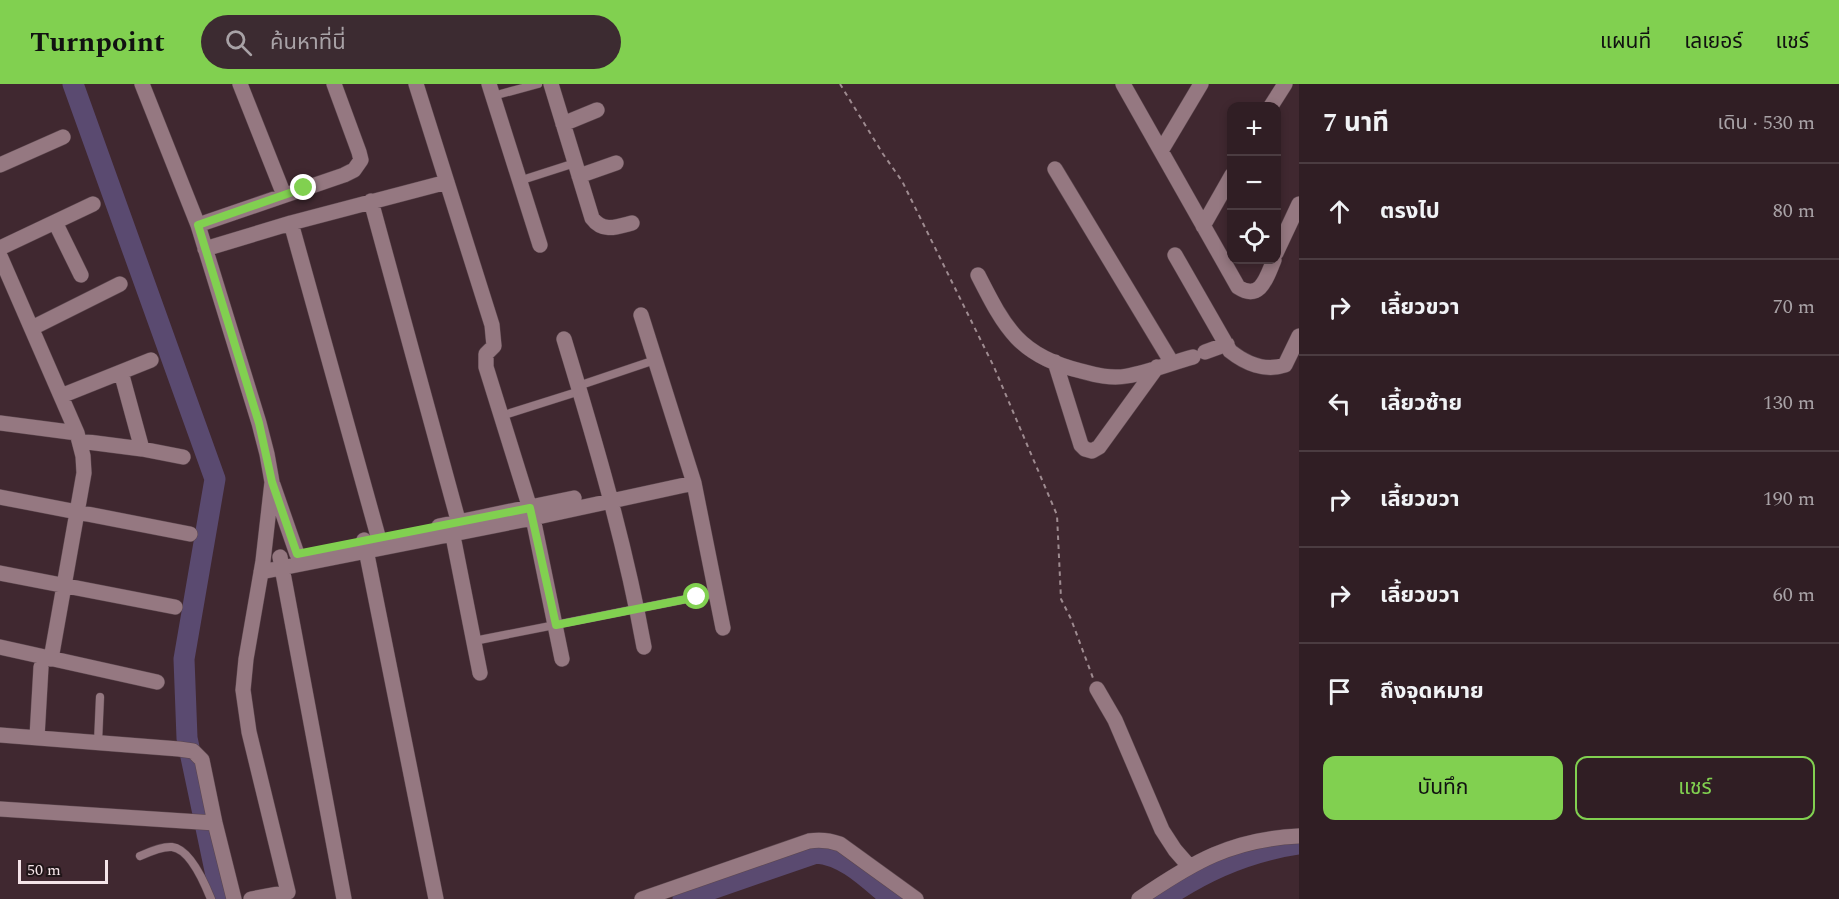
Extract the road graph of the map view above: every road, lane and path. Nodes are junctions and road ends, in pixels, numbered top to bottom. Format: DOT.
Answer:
graph roads {
  1 [pos="142,84"];
  2 [pos="240,84"];
  3 [pos="334,84"];
  4 [pos="416,84"];
  5 [pos="538,84"];
  6 [pos="550,84"];
  7 [pos="840,84"];
  8 [pos="1123,84"];
  9 [pos="1201,84"];
  10 [pos="1285,84"];
  11 [pos="491,90"];
  12 [pos="1274,102"];
  13 [pos="597,110"];
  14 [pos="563,123"];
  15 [pos="63,137"];
  16 [pos="1161,151"];
  17 [pos="616,163"];
  18 [pos="0,165"];
  19 [pos="1055,169"];
  20 [pos="577,170"];
  21 [pos="519,181"];
  22 [pos="447,182"];
  23 [pos="1227,183"];
  24 [pos="284,195"];
  25 [pos="371,201"];
  26 [pos="93,204"];
  27 [pos="1299,204"];
  28 [pos="54,222"];
  29 [pos="291,223"];
  30 [pos="633,223"];
  31 [pos="198,225"];
  32 [pos="1203,226"];
  33 [pos="1281,242"];
  34 [pos="540,245"];
  35 [pos="0,248"];
  36 [pos="205,249"];
  37 [pos="1174,255"];
  38 [pos="0,256"];
  39 [pos="1272,264"];
  40 [pos="81,275"];
  41 [pos="978,275"];
  42 [pos="120,284"];
  43 [pos="641,315"];
  44 [pos="32,328"];
  45 [pos="1299,336"];
  46 [pos="564,339"];
  47 [pos="1227,344"];
  48 [pos="151,360"];
  49 [pos="655,360"];
  50 [pos="1054,362"];
  51 [pos="1165,365"];
  52 [pos="121,372"];
  53 [pos="579,388"];
  54 [pos="61,396"];
  55 [pos="501,416"];
  56 [pos="0,423"];
  57 [pos="79,437"];
  58 [pos="142,449"];
  59 [pos="183,457"];
  60 [pos="692,478"];
  61 [pos="272,482"];
  62 [pos="611,495"];
  63 [pos="0,499"];
  64 [pos="78,511"];
  65 [pos="531,513"];
  66 [pos="456,527"];
  67 [pos="190,534"];
  68 [pos="373,544"];
  69 [pos="297,554"];
  70 [pos="281,562"];
  71 [pos="262,566"];
  72 [pos="0,573"];
  73 [pos="63,585"];
  74 [pos="717,593"];
  75 [pos="174,607"];
  76 [pos="637,609"];
  77 [pos="556,625"];
  78 [pos="723,628"];
  79 [pos="474,641"];
  80 [pos="0,647"];
  81 [pos="644,647"];
  82 [pos="562,659"];
  83 [pos="46,663"];
  84 [pos="480,673"];
  85 [pos="157,682"];
  86 [pos="1097,689"];
  87 [pos="100,697"];
  88 [pos="0,735"];
  89 [pos="37,737"];
  90 [pos="98,742"];
  91 [pos="0,809"];
  92 [pos="212,822"];
  93 [pos="1299,836"];
  94 [pos="140,856"];
  95 [pos="1189,866"];
  96 [pos="291,896"];
  97 [pos="211,899"];
  98 [pos="234,899"];
  99 [pos="251,899"];
  100 [pos="344,899"];
  101 [pos="436,899"];
  102 [pos="642,899"];
  103 [pos="916,899"];
  104 [pos="1139,899"];
  1 -- 31 [label="street"];
  2 -- 24 [label="street"];
  3 -- 24 [label="street"];
  4 -- 22 [label="street"];
  5 -- 11 [label="lane"];
  6 -- 14 [label="street"];
  7 -- 86 [label="path"];
  8 -- 16 [label="street"];
  9 -- 16 [label="street"];
  10 -- 12 [label="street"];
  11 -- 21 [label="street"];
  13 -- 14 [label="street"];
  14 -- 20 [label="street"];
  15 -- 18 [label="street"];
  16 -- 32 [label="street"];
  17 -- 20 [label="street"];
  19 -- 51 [label="street"];
  20 -- 21 [label="lane"];
  20 -- 30 [label="street"];
  21 -- 34 [label="street"];
  22 -- 25 [label="street"];
  22 -- 55 [label="street"];
  23 -- 32 [label="street"];
  24 -- 31 [label="street"];
  25 -- 29 [label="street"];
  25 -- 66 [label="street"];
  26 -- 28 [label="street"];
  27 -- 33 [label="street"];
  28 -- 35 [label="street"];
  28 -- 40 [label="street"];
  29 -- 36 [label="street"];
  29 -- 68 [label="street"];
  31 -- 36 [label="street"];
  32 -- 39 [label="street"];
  36 -- 61 [label="street"];
  37 -- 47 [label="street"];
  38 -- 44 [label="street"];
  41 -- 50 [label="street"];
  42 -- 44 [label="street"];
  43 -- 49 [label="street"];
  44 -- 54 [label="street"];
  45 -- 47 [label="street"];
  46 -- 53 [label="street"];
  47 -- 51 [label="street"];
  48 -- 52 [label="street"];
  49 -- 53 [label="lane"];
  49 -- 60 [label="street"];
  50 -- 51 [label="street"];
  50 -- 51 [label="street"];
  52 -- 54 [label="street"];
  52 -- 58 [label="street"];
  53 -- 55 [label="lane"];
  53 -- 62 [label="street"];
  54 -- 57 [label="street"];
  55 -- 65 [label="street"];
  56 -- 57 [label="street"];
  57 -- 58 [label="street"];
  57 -- 64 [label="street"];
  58 -- 59 [label="street"];
  60 -- 62 [label="street"];
  60 -- 74 [label="street"];
  61 -- 69 [label="street"];
  61 -- 71 [label="street"];
  62 -- 65 [label="street"];
  62 -- 76 [label="street"];
  63 -- 64 [label="street"];
  64 -- 67 [label="street"];
  64 -- 73 [label="street"];
  65 -- 66 [label="street"];
  65 -- 77 [label="street"];
  66 -- 68 [label="street"];
  66 -- 79 [label="street"];
  68 -- 69 [label="street"];
  68 -- 70 [label="street"];
  68 -- 101 [label="street"];
  69 -- 70 [label="street"];
  70 -- 71 [label="street"];
  70 -- 100 [label="street"];
  71 -- 96 [label="street"];
  72 -- 73 [label="street"];
  73 -- 75 [label="street"];
  73 -- 83 [label="street"];
  74 -- 76 [label="lane"];
  74 -- 78 [label="street"];
  76 -- 77 [label="lane"];
  76 -- 81 [label="street"];
  77 -- 79 [label="lane"];
  77 -- 82 [label="street"];
  79 -- 84 [label="street"];
  80 -- 83 [label="street"];
  83 -- 85 [label="street"];
  83 -- 89 [label="street"];
  86 -- 95 [label="street"];
  87 -- 90 [label="lane"];
  88 -- 89 [label="street"];
  89 -- 90 [label="street"];
  90 -- 92 [label="street"];
  91 -- 92 [label="street"];
  92 -- 98 [label="street"];
  93 -- 95 [label="street"];
  94 -- 97 [label="lane"];
  95 -- 104 [label="street"];
  96 -- 99 [label="street"];
  102 -- 103 [label="street"];
}
